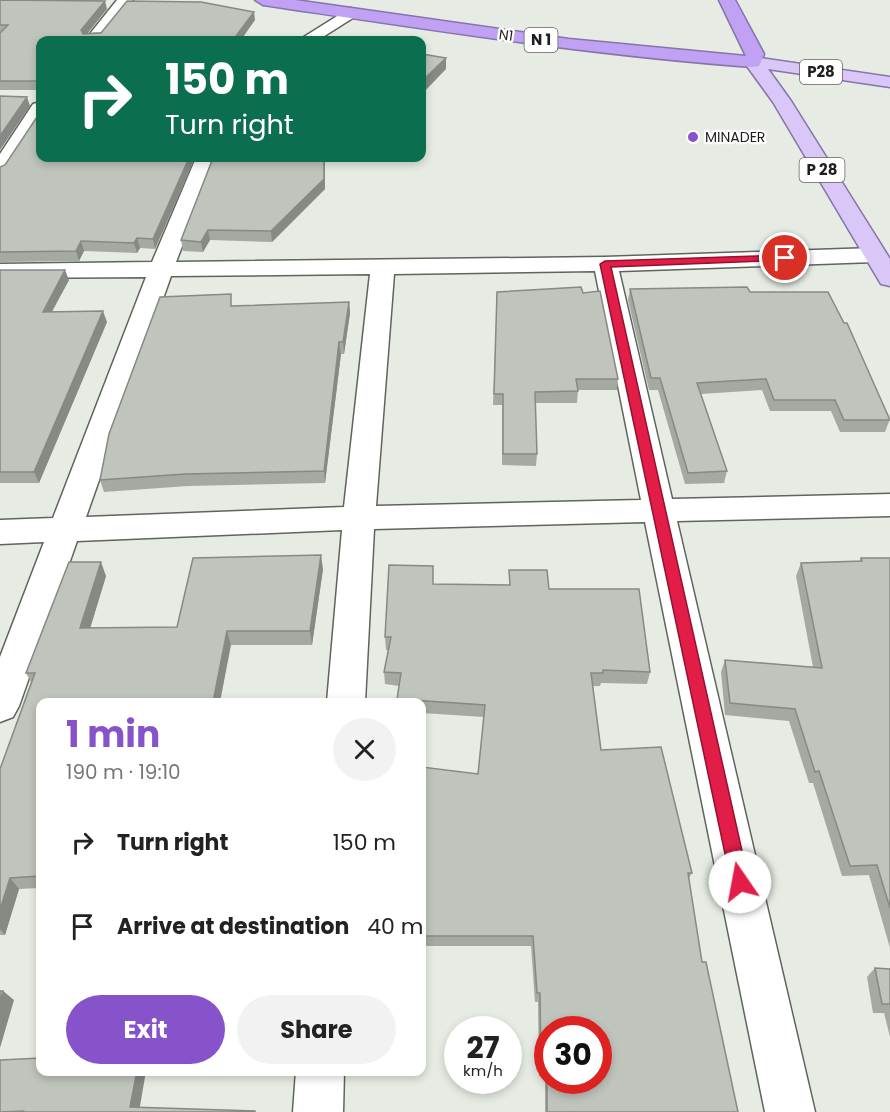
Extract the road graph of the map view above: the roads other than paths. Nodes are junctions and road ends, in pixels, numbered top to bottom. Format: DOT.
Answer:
graph roads {
  1 [pos="125,0"];
  2 [pos="262,0"];
  3 [pos="727,0"];
  4 [pos="350,13"];
  5 [pos="96,36"];
  6 [pos="313,36"];
  7 [pos="753,62"];
  8 [pos="890,82"];
  9 [pos="20,98"];
  10 [pos="36,98"];
  11 [pos="36,114"];
  12 [pos="205,162"];
  13 [pos="0,170"];
  14 [pos="874,255"];
  15 [pos="605,264"];
  16 [pos="383,267"];
  17 [pos="161,270"];
  18 [pos="0,271"];
  19 [pos="890,279"];
  20 [pos="890,506"];
  21 [pos="658,513"];
  22 [pos="358,518"];
  23 [pos="64,531"];
  24 [pos="0,532"];
  25 [pos="346,698"];
  26 [pos="0,706"];
  27 [pos="320,1076"];
  28 [pos="318,1112"];
  29 [pos="790,1112"];
  1 -- 5 [label="street"];
  2 -- 4 [label="highway, N1 / N 1"];
  3 -- 7 [label="highway"];
  4 -- 6 [label="street"];
  4 -- 7 [label="highway, N1 / N 1"];
  7 -- 8 [label="main road, P28"];
  7 -- 14 [label="main road, P 28"];
  9 -- 10 [label="street"];
  11 -- 13 [label="street"];
  12 -- 17 [label="street"];
  14 -- 15 [label="street"];
  14 -- 19 [label="main road, P 28"];
  15 -- 16 [label="street"];
  15 -- 21 [label="street"];
  16 -- 17 [label="street"];
  16 -- 22 [label="street"];
  17 -- 18 [label="street"];
  17 -- 23 [label="street"];
  20 -- 21 [label="street"];
  21 -- 22 [label="street"];
  21 -- 29 [label="street"];
  22 -- 23 [label="street"];
  22 -- 25 [label="street"];
  23 -- 24 [label="street"];
  23 -- 26 [label="street"];
  27 -- 28 [label="street"];
}
